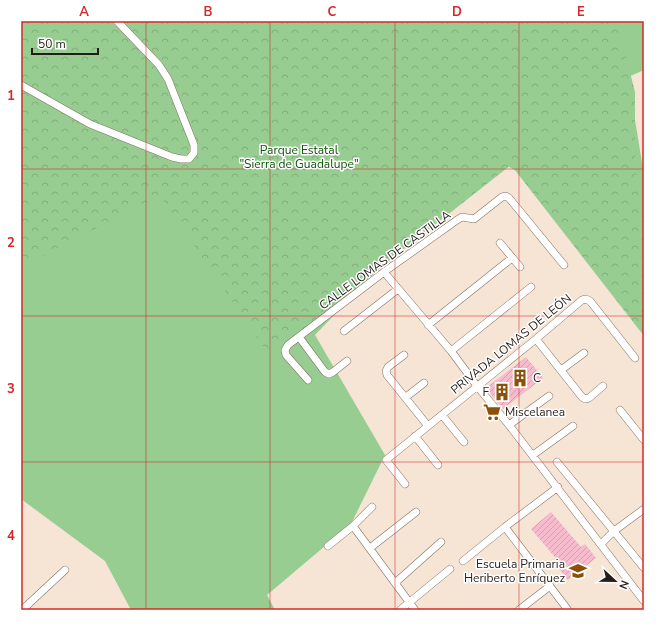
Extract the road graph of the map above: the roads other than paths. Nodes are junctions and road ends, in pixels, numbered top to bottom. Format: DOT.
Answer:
graph roads {
  1 [pos="117,21"];
  2 [pos="21,85"];
  3 [pos="500,243"];
  4 [pos="512,258"];
  5 [pos="564,265"];
  6 [pos="520,267"];
  7 [pos="384,272"];
  8 [pos="531,287"];
  9 [pos="398,289"];
  10 [pos="428,325"];
  11 [pos="344,331"];
  12 [pos="299,337"];
  13 [pos="536,339"];
  14 [pos="451,351"];
  15 [pos="584,353"];
  16 [pos="404,355"];
  17 [pos="635,358"];
  18 [pos="347,361"];
  19 [pos="561,370"];
  20 [pos="308,380"];
  21 [pos="424,383"];
  22 [pos="477,386"];
  23 [pos="603,386"];
  24 [pos="548,396"];
  25 [pos="406,397"];
  26 [pos="620,410"];
  27 [pos="442,415"];
  28 [pos="509,425"];
  29 [pos="428,426"];
  30 [pos="573,426"];
  31 [pos="415,436"];
  32 [pos="644,440"];
  33 [pos="464,442"];
  34 [pos="533,455"];
  35 [pos="557,462"];
  36 [pos="438,465"];
  37 [pos="405,484"];
  38 [pos="558,487"];
  39 [pos="372,507"];
  40 [pos="644,509"];
  41 [pos="416,512"];
  42 [pos="353,526"];
  43 [pos="505,527"];
  44 [pos="614,531"];
  45 [pos="441,542"];
  46 [pos="601,544"];
  47 [pos="328,546"];
  48 [pos="370,548"];
  49 [pos="463,561"];
  50 [pos="644,568"];
  51 [pos="450,569"];
  52 [pos="65,570"];
  53 [pos="395,582"];
  54 [pos="550,586"];
  55 [pos="644,601"];
  56 [pos="410,602"];
  57 [pos="22,610"];
  58 [pos="400,610"];
  59 [pos="415,610"];
  60 [pos="519,610"];
  61 [pos="568,610"];
  1 -- 2 [label="street"];
  3 -- 4 [label="street"];
  4 -- 6 [label="street"];
  4 -- 10 [label="street"];
  5 -- 7 [label="street, CALLE LOMAS DE CASTILLA"];
  7 -- 9 [label="street"];
  7 -- 12 [label="street, CALLE LOMAS DE CASTILLA"];
  8 -- 14 [label="street"];
  9 -- 10 [label="street"];
  9 -- 11 [label="street"];
  10 -- 14 [label="street"];
  12 -- 18 [label="street"];
  12 -- 20 [label="street, CALLE LOMAS DE CASTILLA"];
  13 -- 17 [label="street, PRIVADA LOMAS DE LEÓN"];
  13 -- 19 [label="street"];
  13 -- 22 [label="street, PRIVADA LOMAS DE LEÓN"];
  14 -- 22 [label="street"];
  15 -- 19 [label="street"];
  16 -- 25 [label="street"];
  19 -- 23 [label="street"];
  21 -- 25 [label="street"];
  22 -- 27 [label="street, PRIVADA LOMAS DE LEÓN"];
  22 -- 28 [label="street"];
  24 -- 28 [label="street"];
  25 -- 29 [label="street"];
  26 -- 32 [label="street"];
  27 -- 29 [label="street, PRIVADA LOMAS DE LEÓN"];
  27 -- 33 [label="street"];
  28 -- 34 [label="street"];
  29 -- 31 [label="street, PRIVADA LOMAS DE LEÓN"];
  30 -- 34 [label="street"];
  31 -- 36 [label="street"];
  31 -- 37 [label="street, PRIVADA LOMAS DE LEÓN"];
  34 -- 38 [label="street"];
  35 -- 44 [label="street"];
  38 -- 43 [label="street"];
  38 -- 46 [label="street"];
  39 -- 42 [label="street"];
  40 -- 44 [label="street"];
  41 -- 48 [label="street"];
  42 -- 47 [label="street"];
  42 -- 48 [label="street"];
  43 -- 49 [label="street"];
  43 -- 54 [label="street"];
  44 -- 46 [label="street"];
  44 -- 50 [label="street"];
  45 -- 53 [label="street"];
  46 -- 55 [label="street"];
  48 -- 53 [label="street"];
  51 -- 56 [label="street"];
  52 -- 57 [label="street"];
  53 -- 56 [label="street"];
  54 -- 60 [label="street"];
  54 -- 61 [label="street"];
  56 -- 58 [label="street"];
  56 -- 59 [label="street"];
}
